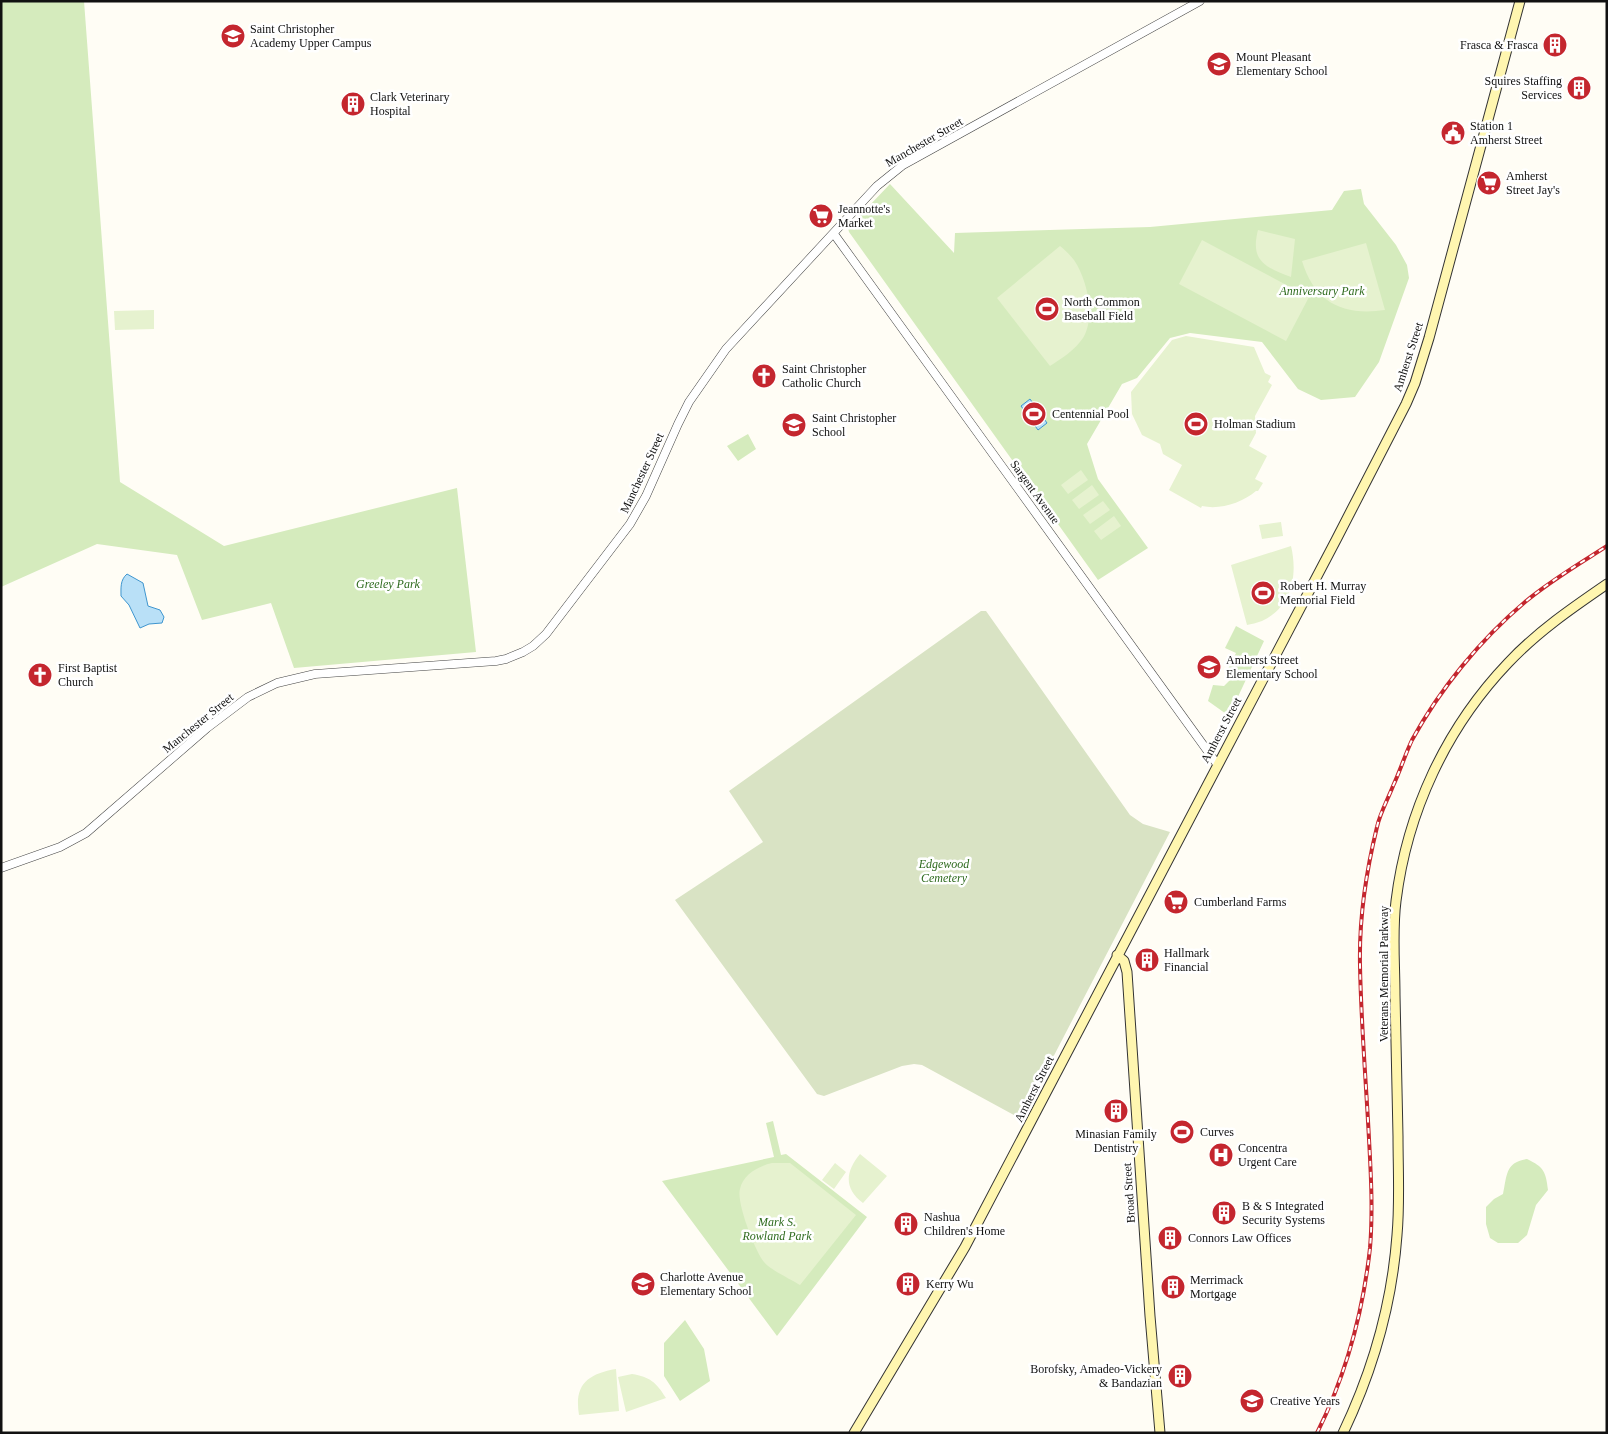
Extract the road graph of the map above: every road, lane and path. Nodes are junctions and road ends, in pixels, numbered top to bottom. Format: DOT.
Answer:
graph roads {
  1 [pos="1200,1"];
  2 [pos="1520,1"];
  3 [pos="834,234"];
  4 [pos="1607,584"];
  5 [pos="1217,764"];
  6 [pos="1,868"];
  7 [pos="1117,955"];
  8 [pos="854,1433"];
  9 [pos="1160,1433"];
  10 [pos="1343,1433"];
  1 -- 3 [label="street, Manchester Street"];
  2 -- 5 [label="main road, Amherst Street"];
  3 -- 5 [label="street, Sargent Avenue"];
  3 -- 6 [label="street, Manchester Street"];
  4 -- 10 [label="main road, Veterans Memorial Parkway"];
  5 -- 7 [label="main road, Amherst Street"];
  7 -- 8 [label="main road, Amherst Street"];
  7 -- 9 [label="main road, Broad Street"];
}
